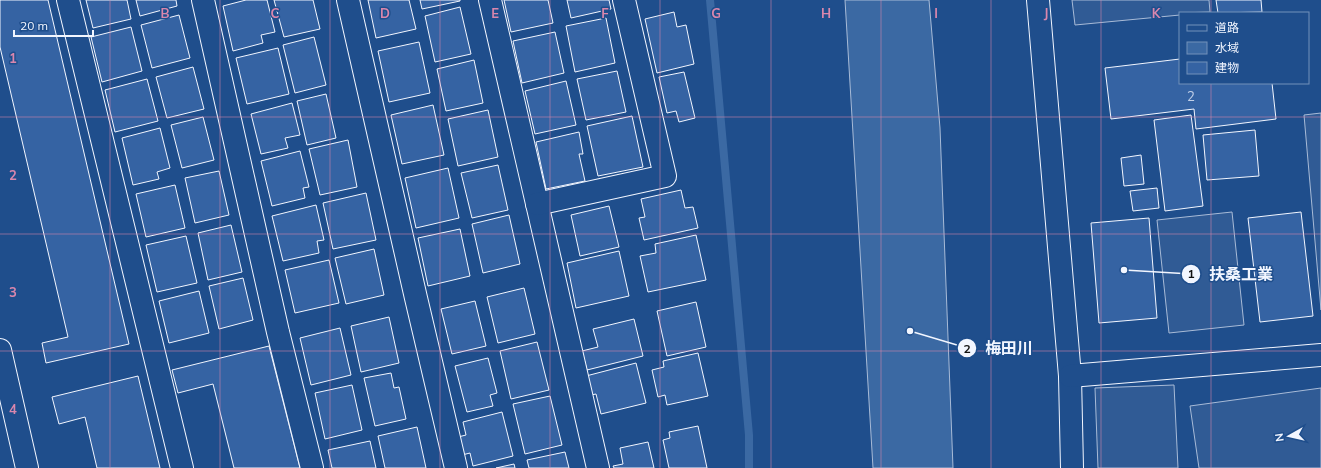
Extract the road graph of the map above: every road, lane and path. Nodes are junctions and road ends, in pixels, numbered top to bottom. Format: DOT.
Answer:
graph roads {
  1 [pos="68,0"];
  2 [pos="203,0"];
  3 [pos="348,0"];
  4 [pos="490,0"];
  5 [pos="624,0"];
  6 [pos="1038,0"];
  7 [pos="537,204"];
  8 [pos="0,350"];
  9 [pos="1321,355"];
  10 [pos="1070,376"];
  11 [pos="27,468"];
  12 [pos="182,468"];
  13 [pos="312,468"];
  14 [pos="456,468"];
  15 [pos="598,468"];
  16 [pos="1072,468"];
  1 -- 12 [label="street"];
  2 -- 13 [label="street"];
  3 -- 14 [label="street"];
  4 -- 7 [label="street"];
  5 -- 7 [label="street"];
  6 -- 10 [label="street"];
  7 -- 15 [label="street"];
  8 -- 11 [label="street"];
  9 -- 10 [label="street"];
  10 -- 16 [label="street"];
}
